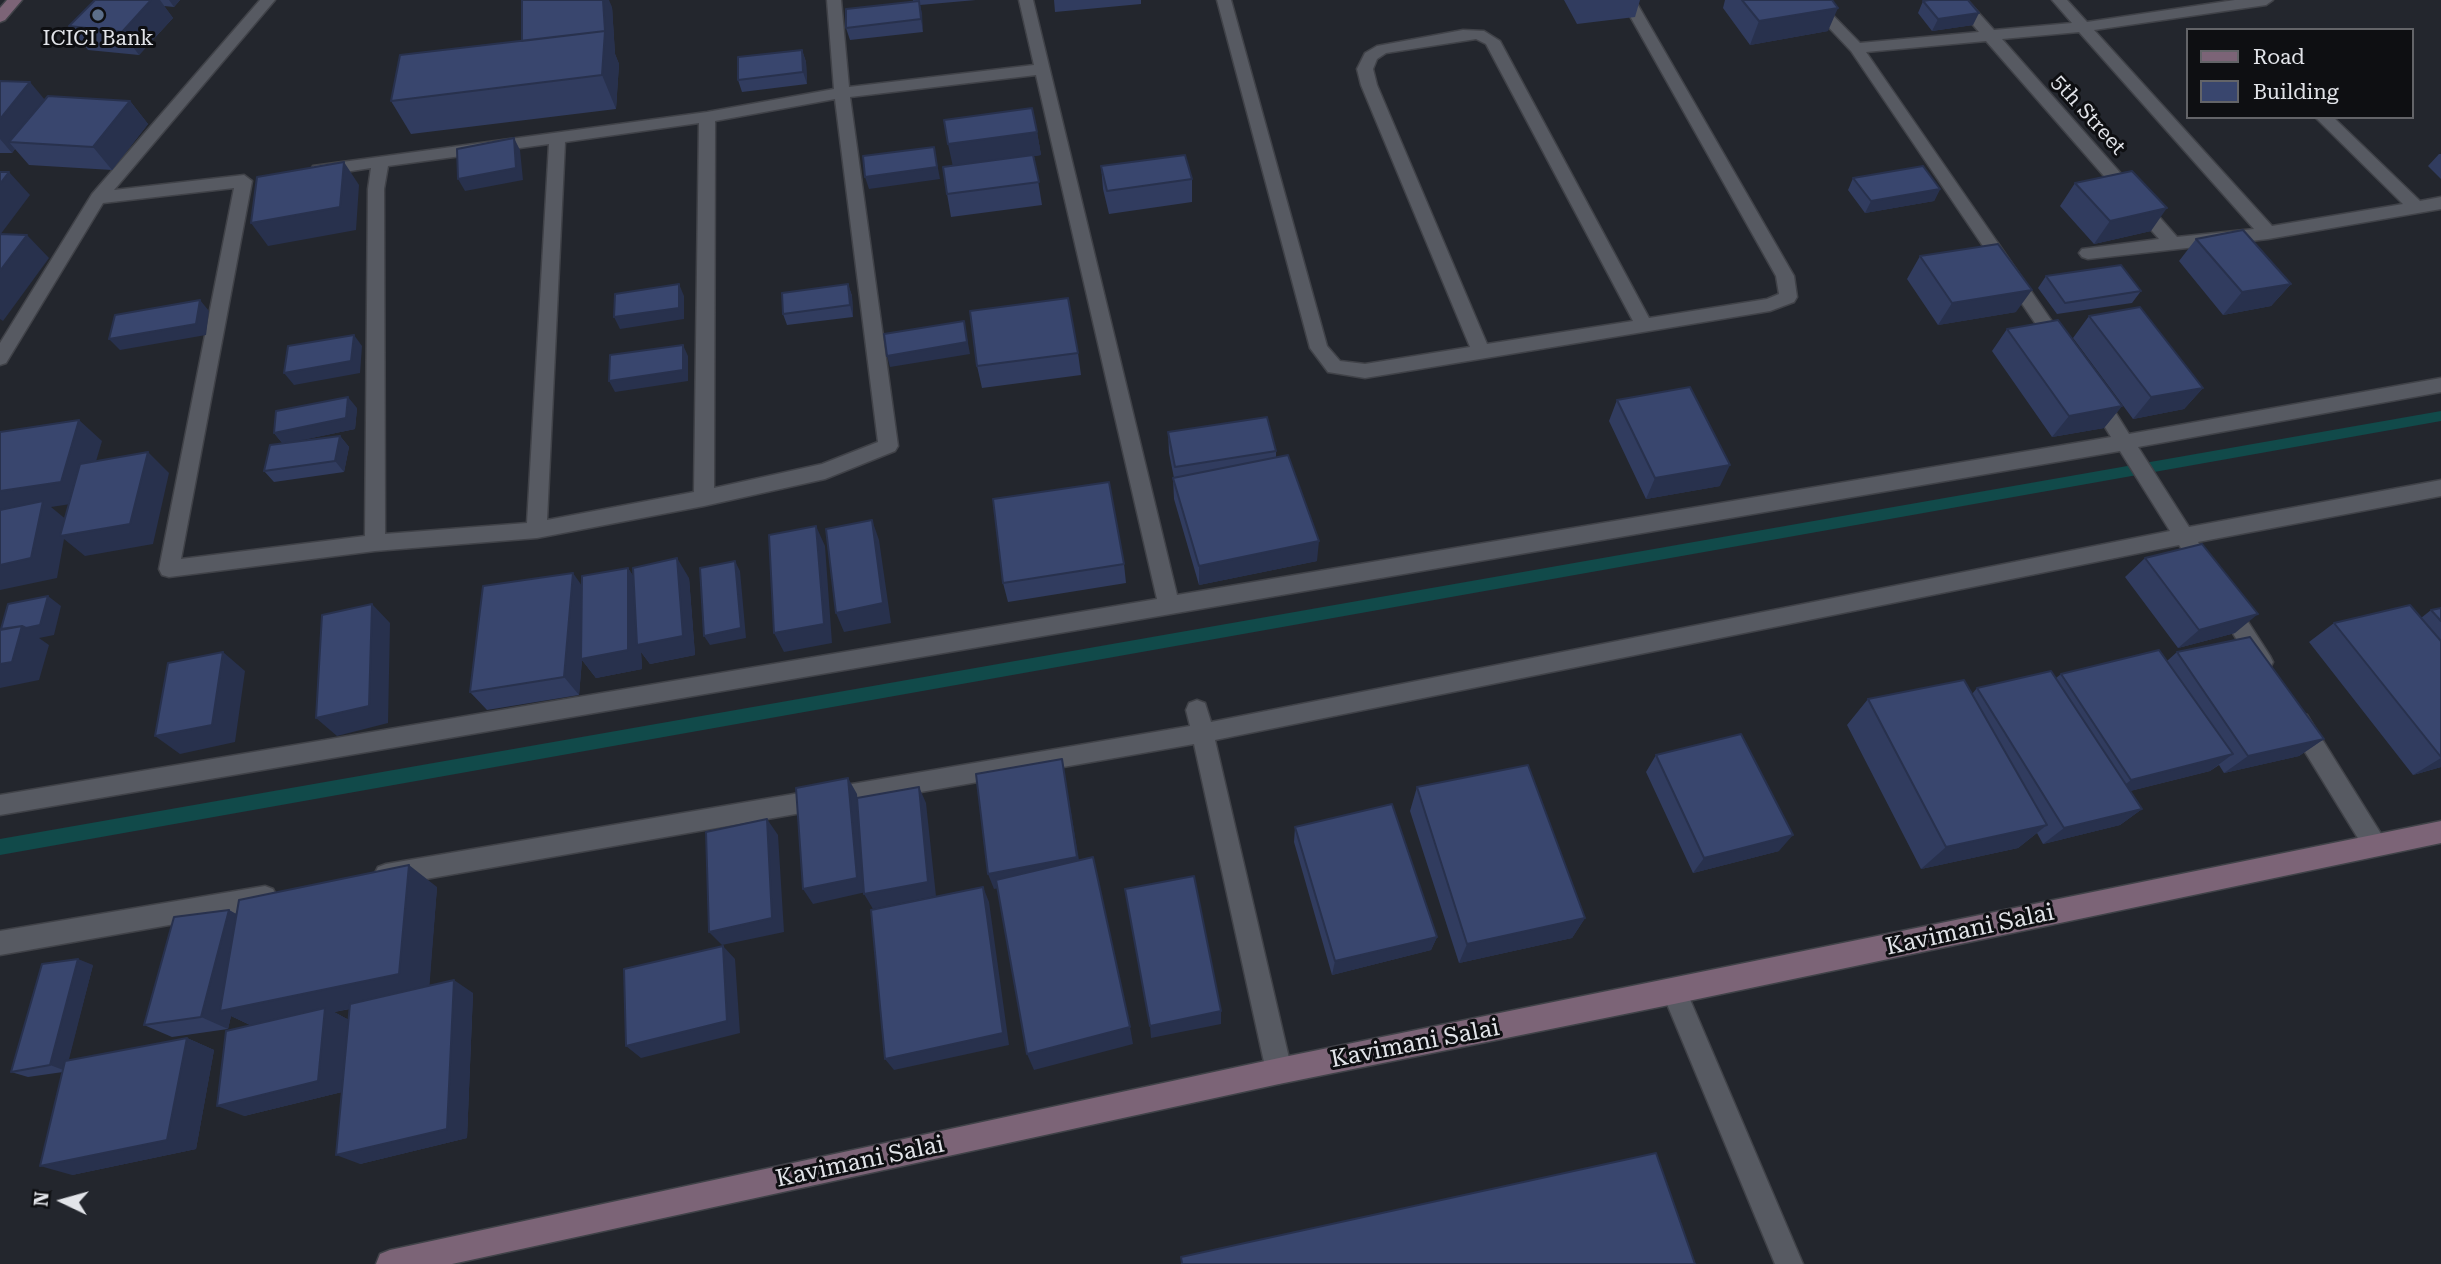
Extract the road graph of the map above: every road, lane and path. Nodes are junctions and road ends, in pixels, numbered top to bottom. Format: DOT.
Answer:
graph roads {
  1 [pos="15,0"];
  2 [pos="268,0"];
  3 [pos="834,0"];
  4 [pos="1026,0"];
  5 [pos="1224,0"];
  6 [pos="1628,0"];
  7 [pos="1810,0"];
  8 [pos="1959,0"];
  9 [pos="2059,0"];
  10 [pos="2266,0"];
  11 [pos="0,18"];
  12 [pos="2081,27"];
  13 [pos="1989,37"];
  14 [pos="1856,48"];
  15 [pos="1042,69"];
  16 [pos="842,93"];
  17 [pos="707,117"];
  18 [pos="2325,119"];
  19 [pos="557,138"];
  20 [pos="380,162"];
  21 [pos="298,173"];
  22 [pos="98,198"];
  23 [pos="2441,203"];
  24 [pos="2416,206"];
  25 [pos="2268,233"];
  26 [pos="2172,243"];
  27 [pos="2088,253"];
  28 [pos="1644,325"];
  29 [pos="1481,352"];
  30 [pos="0,358"];
  31 [pos="2072,363"];
  32 [pos="2441,385"];
  33 [pos="2088,386"];
  34 [pos="2127,442"];
  35 [pos="2441,488"];
  36 [pos="704,498"];
  37 [pos="537,530"];
  38 [pos="2185,536"];
  39 [pos="375,543"];
  40 [pos="2199,560"];
  41 [pos="2214,584"];
  42 [pos="1169,606"];
  43 [pos="2272,679"];
  44 [pos="2287,703"];
  45 [pos="1200,721"];
  46 [pos="0,805"];
  47 [pos="2441,832"];
  48 [pos="2375,845"];
  49 [pos="369,878"];
  50 [pos="287,893"];
  51 [pos="0,943"];
  52 [pos="1674,992"];
  53 [pos="1279,1071"];
  54 [pos="390,1264"];
  55 [pos="1790,1264"];
  1 -- 11 [label="street"];
  2 -- 22 [label="street"];
  3 -- 16 [label="street"];
  4 -- 15 [label="street"];
  5 -- 29 [label="street"];
  6 -- 28 [label="street"];
  7 -- 14 [label="street"];
  8 -- 13 [label="street, 5th Street"];
  9 -- 12 [label="street"];
  10 -- 12 [label="street"];
  12 -- 13 [label="street"];
  12 -- 25 [label="street"];
  13 -- 14 [label="street"];
  13 -- 26 [label="street, 5th Street"];
  14 -- 31 [label="street"];
  15 -- 16 [label="street"];
  15 -- 42 [label="street"];
  16 -- 17 [label="street"];
  16 -- 36 [label="street"];
  17 -- 19 [label="street"];
  17 -- 36 [label="street"];
  18 -- 24 [label="street"];
  19 -- 20 [label="street"];
  19 -- 37 [label="street"];
  20 -- 21 [label="street"];
  20 -- 39 [label="street"];
  22 -- 30 [label="street"];
  22 -- 39 [label="street"];
  23 -- 24 [label="street"];
  24 -- 25 [label="street"];
  25 -- 26 [label="street"];
  26 -- 27 [label="street"];
  28 -- 29 [label="street"];
  28 -- 29 [label="street"];
  32 -- 34 [label="street"];
  33 -- 34 [label="street"];
  34 -- 38 [label="street"];
  34 -- 42 [label="street"];
  35 -- 38 [label="street"];
  36 -- 37 [label="street"];
  37 -- 39 [label="street"];
  38 -- 40 [label="street"];
  38 -- 45 [label="street"];
  41 -- 43 [label="street"];
  42 -- 46 [label="street"];
  44 -- 48 [label="street"];
  45 -- 49 [label="street"];
  45 -- 53 [label="street"];
  47 -- 48 [label="street, Kavimani Salai"];
  48 -- 52 [label="street, Kavimani Salai"];
  50 -- 51 [label="street"];
  52 -- 53 [label="street, Kavimani Salai"];
  52 -- 55 [label="street"];
  53 -- 54 [label="street, Kavimani Salai"];
}
